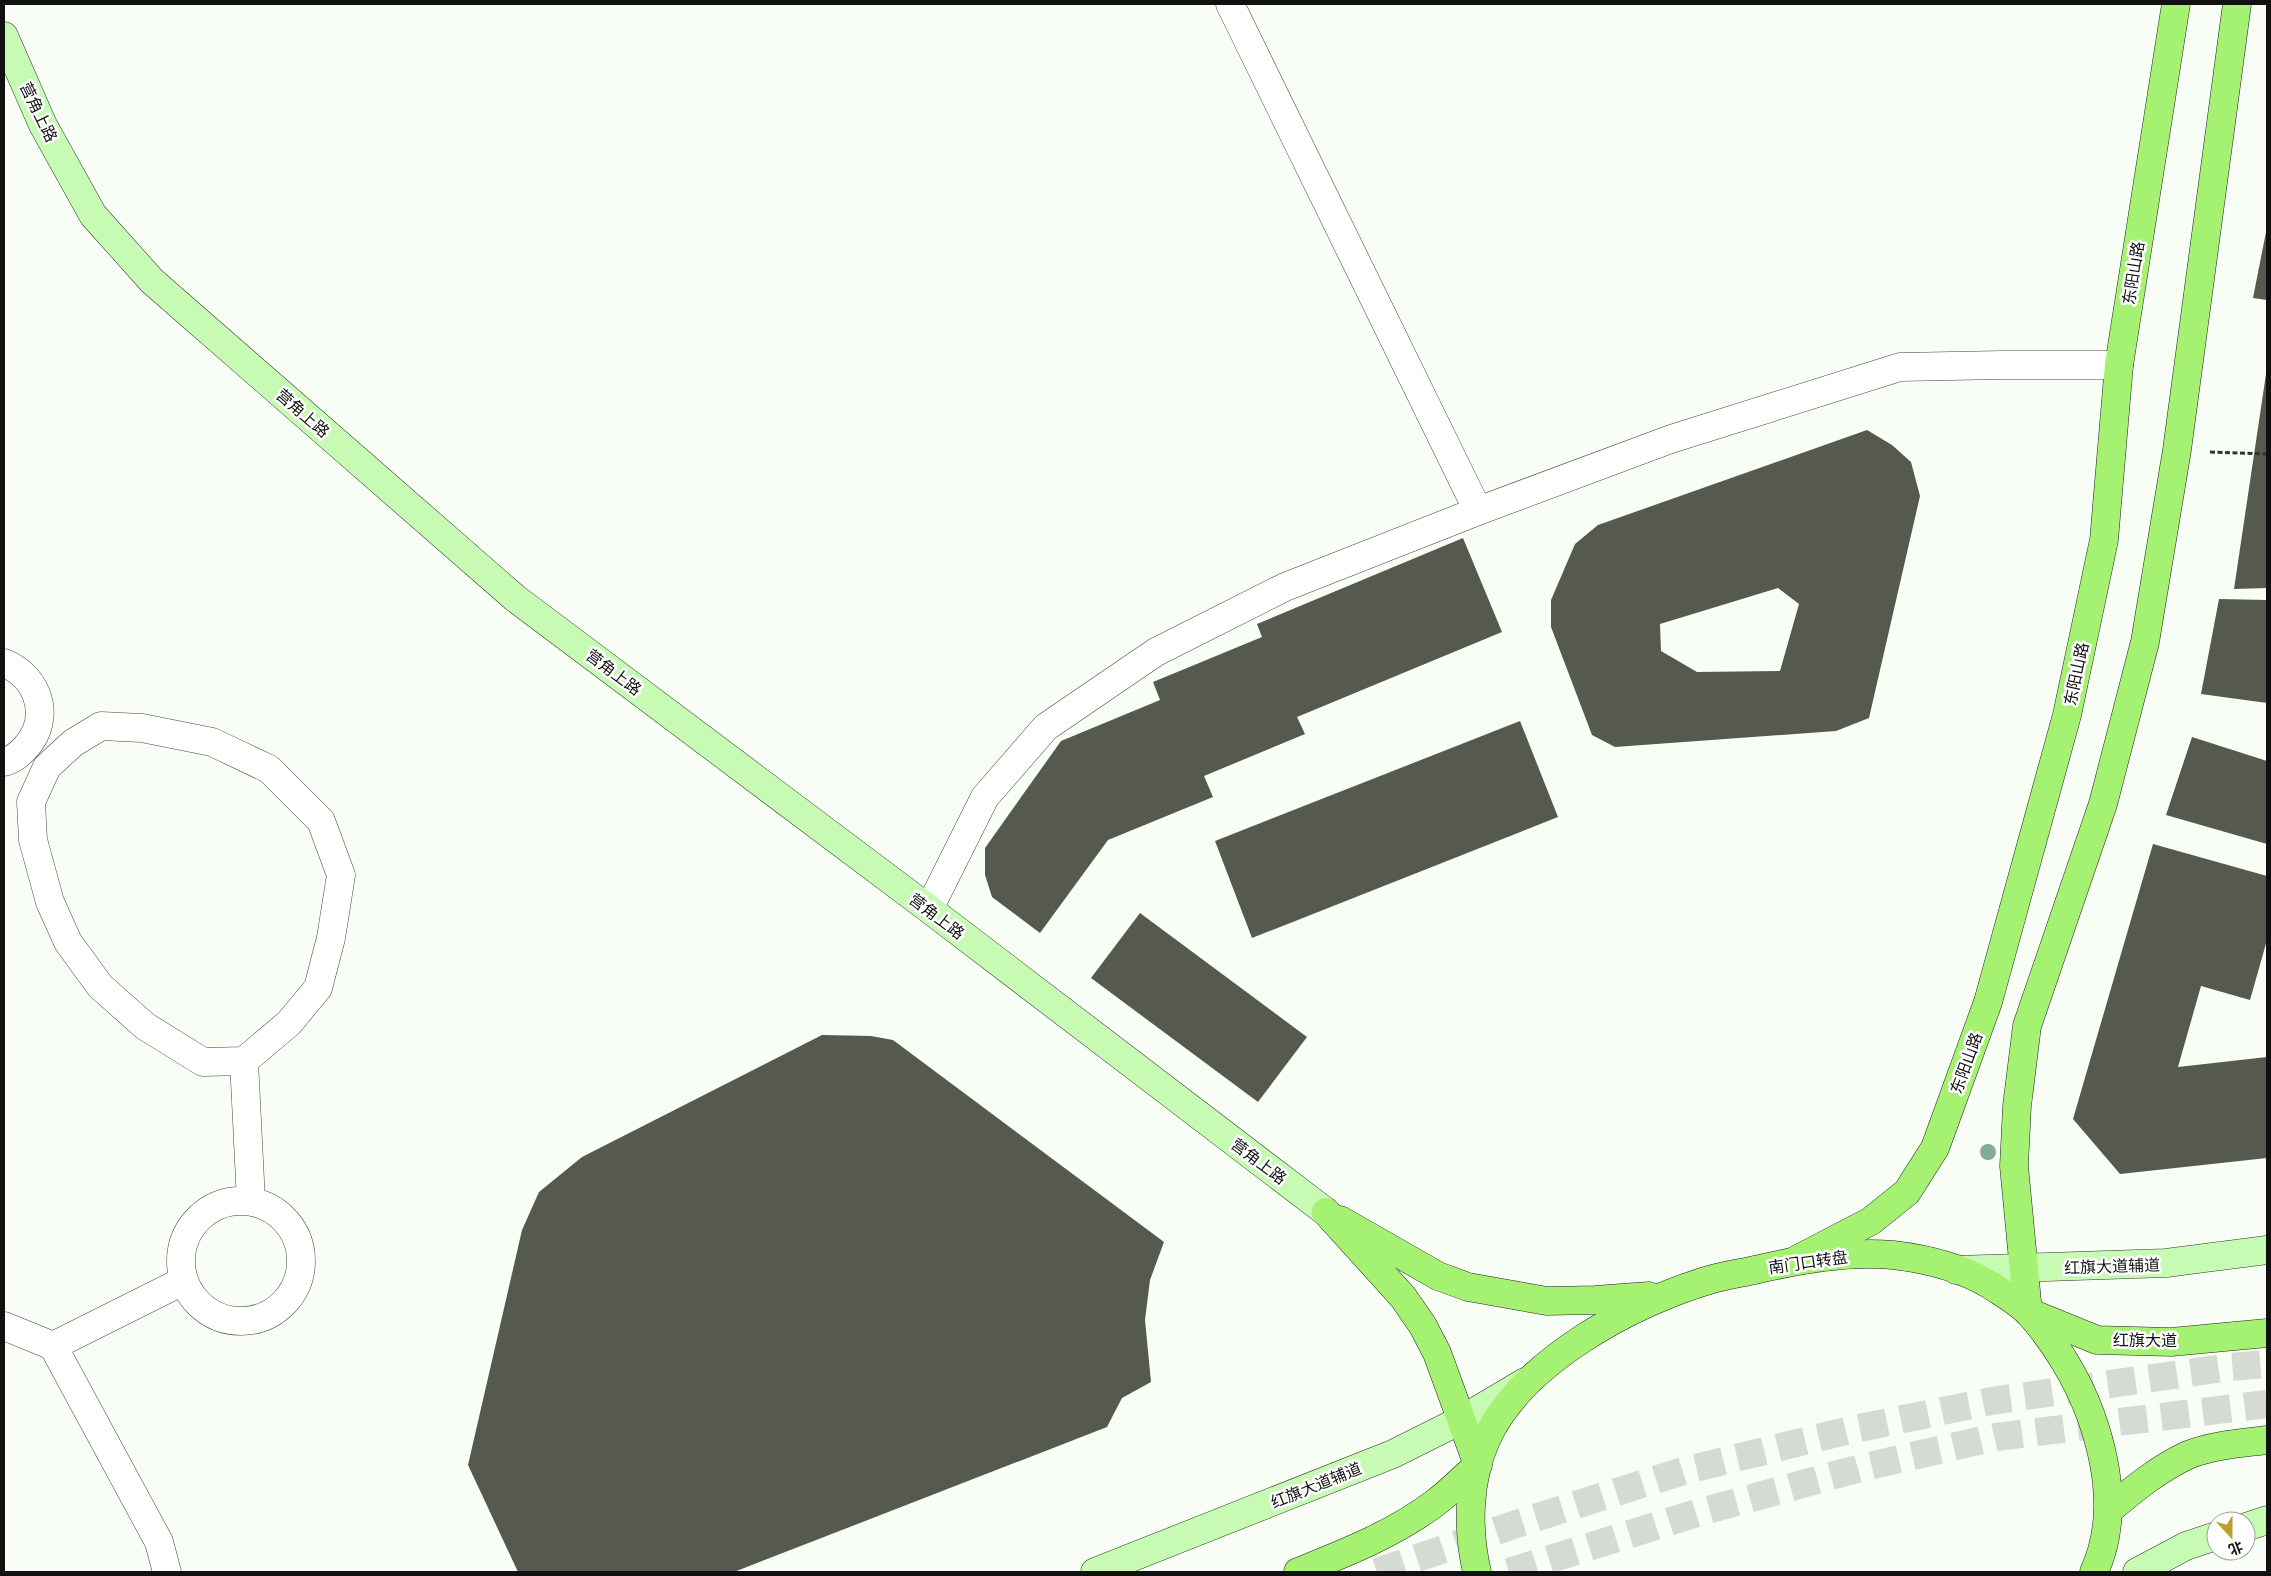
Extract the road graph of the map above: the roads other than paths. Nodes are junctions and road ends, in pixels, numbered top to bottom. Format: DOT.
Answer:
graph roads {
  1 [pos="1230,4"];
  2 [pos="2176,4"];
  3 [pos="2237,4"];
  4 [pos="4,36"];
  5 [pos="2119,365"];
  6 [pos="1478,511"];
  7 [pos="4,663"];
  8 [pos="33,739"];
  9 [pos="62,752"];
  10 [pos="4,762"];
  11 [pos="928,909"];
  12 [pos="244,1061"];
  13 [pos="251,1201"];
  14 [pos="1326,1212"];
  15 [pos="2267,1250"];
  16 [pos="1796,1260"];
  17 [pos="2024,1268"];
  18 [pos="1956,1270"];
  19 [pos="183,1281"];
  20 [pos="1668,1294"];
  21 [pos="2028,1312"];
  22 [pos="4,1326"];
  23 [pos="2267,1333"];
  24 [pos="53,1346"];
  25 [pos="1529,1380"];
  26 [pos="1461,1420"];
  27 [pos="2267,1440"];
  28 [pos="1478,1466"];
  29 [pos="2109,1510"];
  30 [pos="2206,1539"];
  31 [pos="167,1572"];
  32 [pos="1095,1572"];
  33 [pos="1298,1572"];
  34 [pos="1477,1572"];
  35 [pos="2094,1572"];
  36 [pos="2137,1572"];
  1 -- 6 [label="street"];
  2 -- 5 [label="main road, 东阳山路"];
  3 -- 17 [label="main road"];
  4 -- 11 [label="street, 营角上路"];
  5 -- 6 [label="street"];
  5 -- 16 [label="main road, 东阳山路"];
  6 -- 11 [label="street"];
  7 -- 8 [label="street"];
  8 -- 9 [label="street"];
  8 -- 10 [label="street"];
  9 -- 12 [label="street"];
  9 -- 12 [label="street"];
  11 -- 14 [label="street, 营角上路"];
  12 -- 13 [label="street"];
  13 -- 19 [label="street"];
  13 -- 19 [label="street"];
  14 -- 20 [label="main road"];
  14 -- 26 [label="main road"];
  15 -- 17 [label="street, 红旗大道辅道"];
  16 -- 18 [label="main road, 南门口转盘"];
  16 -- 20 [label="main road, 南门口转盘"];
  17 -- 18 [label="street, 红旗大道辅道"];
  17 -- 21 [label="main road"];
  18 -- 21 [label="main road, 南门口转盘"];
  19 -- 24 [label="street"];
  20 -- 25 [label="main road, 南门口转盘"];
  21 -- 23 [label="main road, 红旗大道"];
  21 -- 29 [label="main road, 南门口转盘"];
  22 -- 24 [label="street"];
  24 -- 31 [label="street"];
  25 -- 26 [label="street, 红旗大道辅道"];
  25 -- 28 [label="main road, 南门口转盘"];
  26 -- 28 [label="main road"];
  26 -- 32 [label="street, 红旗大道辅道"];
  27 -- 29 [label="main road"];
  28 -- 33 [label="main road"];
  28 -- 34 [label="main road, 南门口转盘"];
  29 -- 35 [label="main road, 南门口转盘"];
  30 -- 36 [label="street"];
}
